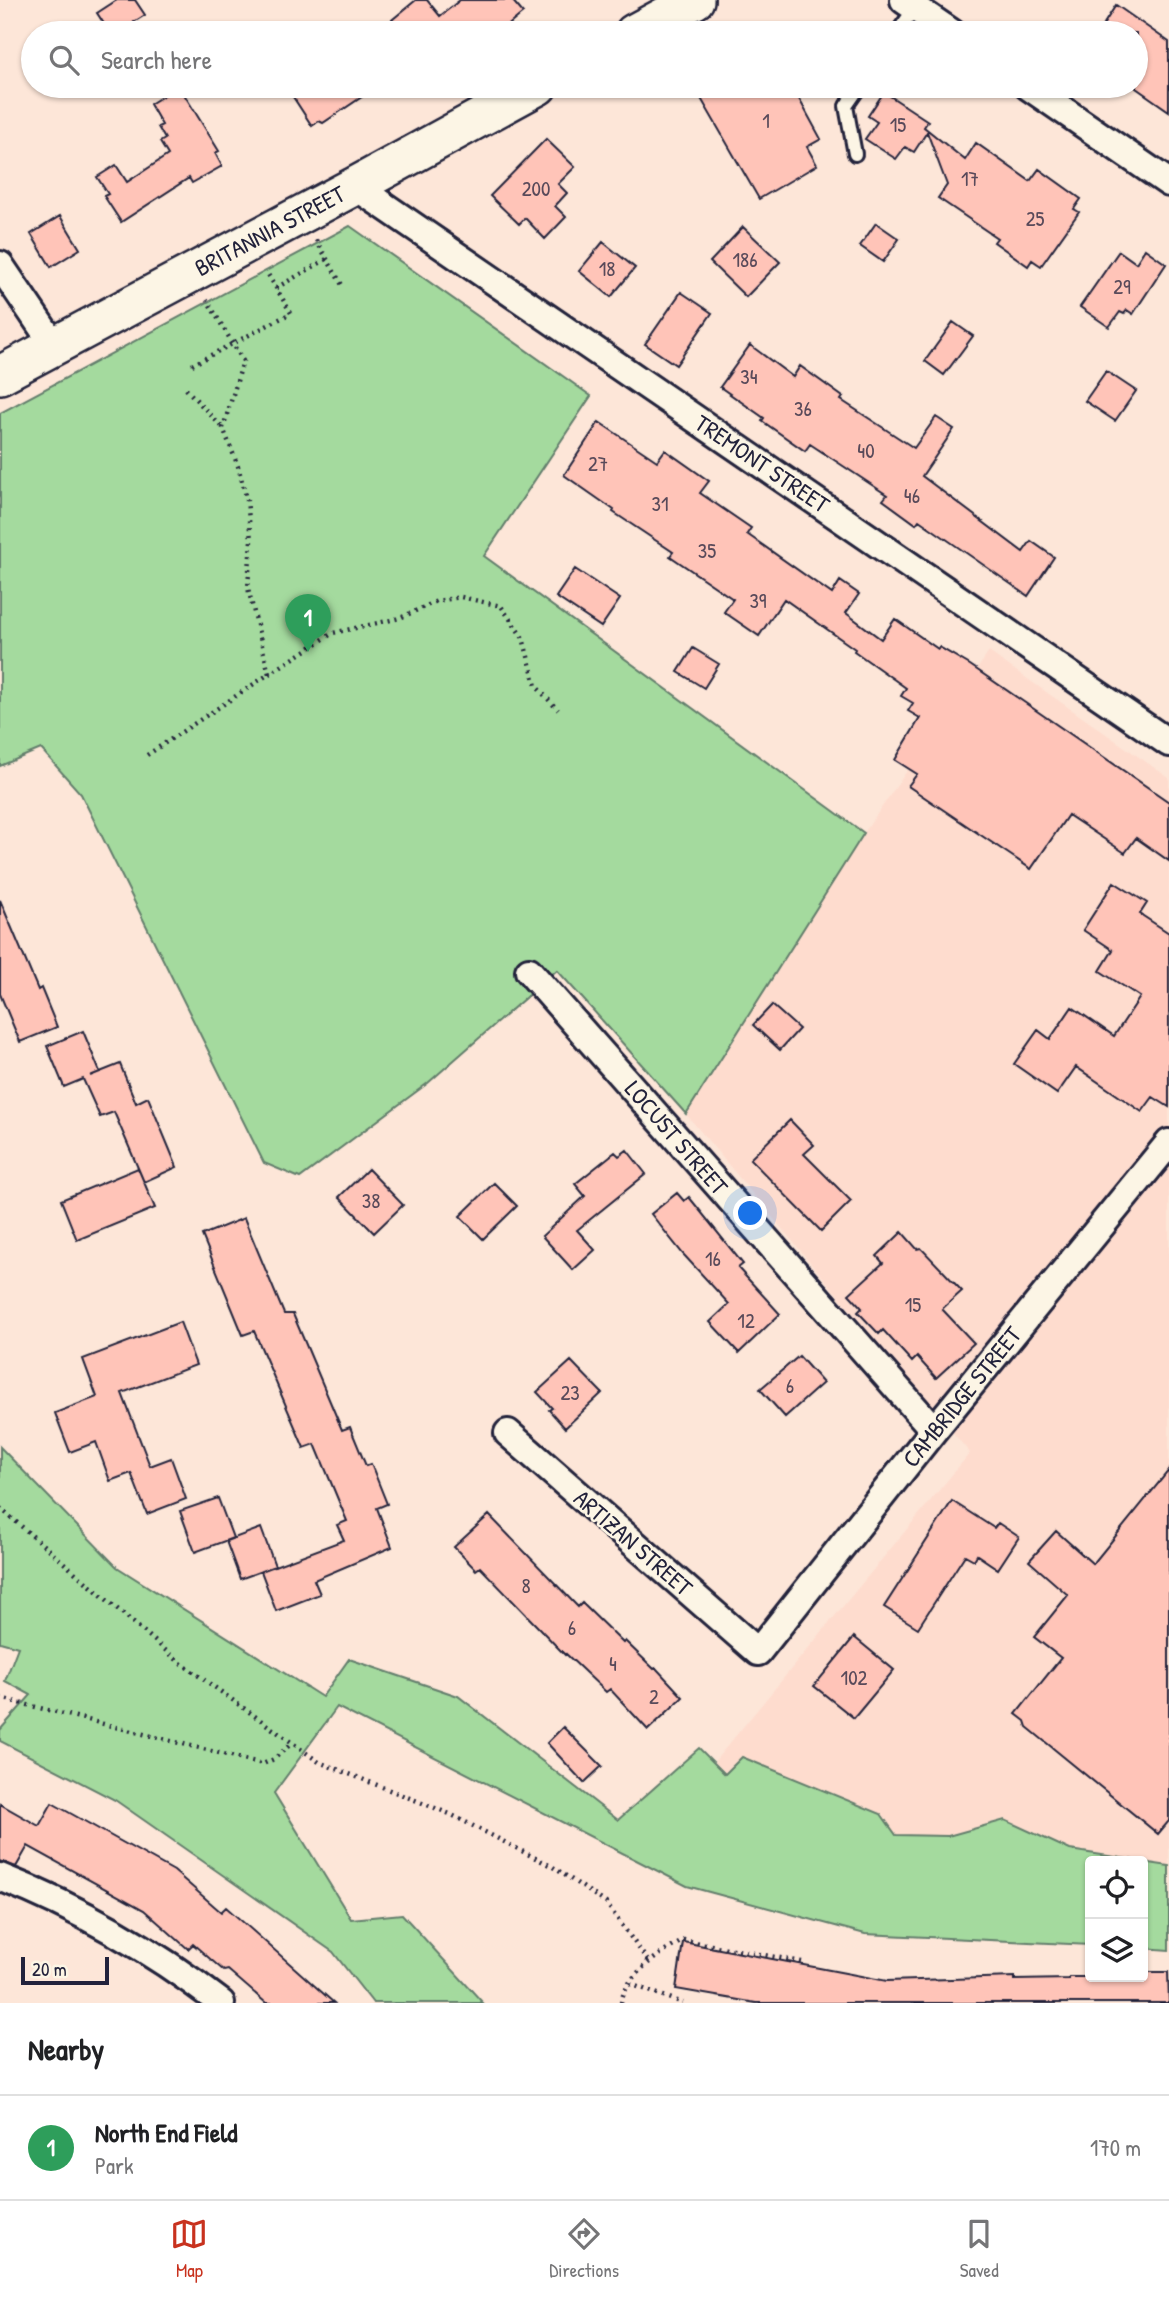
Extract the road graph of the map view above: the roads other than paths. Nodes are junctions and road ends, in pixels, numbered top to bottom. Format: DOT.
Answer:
graph roads {
  1 [pos="695,0"];
  2 [pos="909,4"];
  3 [pos="656,21"];
  4 [pos="902,21"];
  5 [pos="934,21"];
  6 [pos="516,98"];
  7 [pos="852,98"];
  8 [pos="1045,98"];
  9 [pos="855,154"];
  10 [pos="1169,183"];
  11 [pos="355,186"];
  12 [pos="0,265"];
  13 [pos="54,345"];
  14 [pos="0,375"];
  15 [pos="1169,743"];
  16 [pos="529,971"];
  17 [pos="1169,1143"];
  18 [pos="934,1430"];
  19 [pos="508,1433"];
  20 [pos="758,1652"];
  21 [pos="0,1877"];
  22 [pos="221,2003"];
  1 -- 3 [label="main road"];
  2 -- 4 [label="lane"];
  2 -- 5 [label="street"];
  6 -- 11 [label="main road, BRITANNIA STREET"];
  7 -- 9 [label="lane"];
  8 -- 10 [label="street"];
  11 -- 13 [label="main road, BRITANNIA STREET"];
  11 -- 15 [label="street, TREMONT STREET"];
  12 -- 13 [label="street"];
  13 -- 14 [label="main road, BRITANNIA STREET"];
  16 -- 18 [label="street, LOCUST STREET"];
  17 -- 18 [label="street, CAMBRIDGE STREET"];
  18 -- 20 [label="street, CAMBRIDGE STREET"];
  19 -- 20 [label="street, ARTIZAN STREET"];
  21 -- 22 [label="street"];
}
